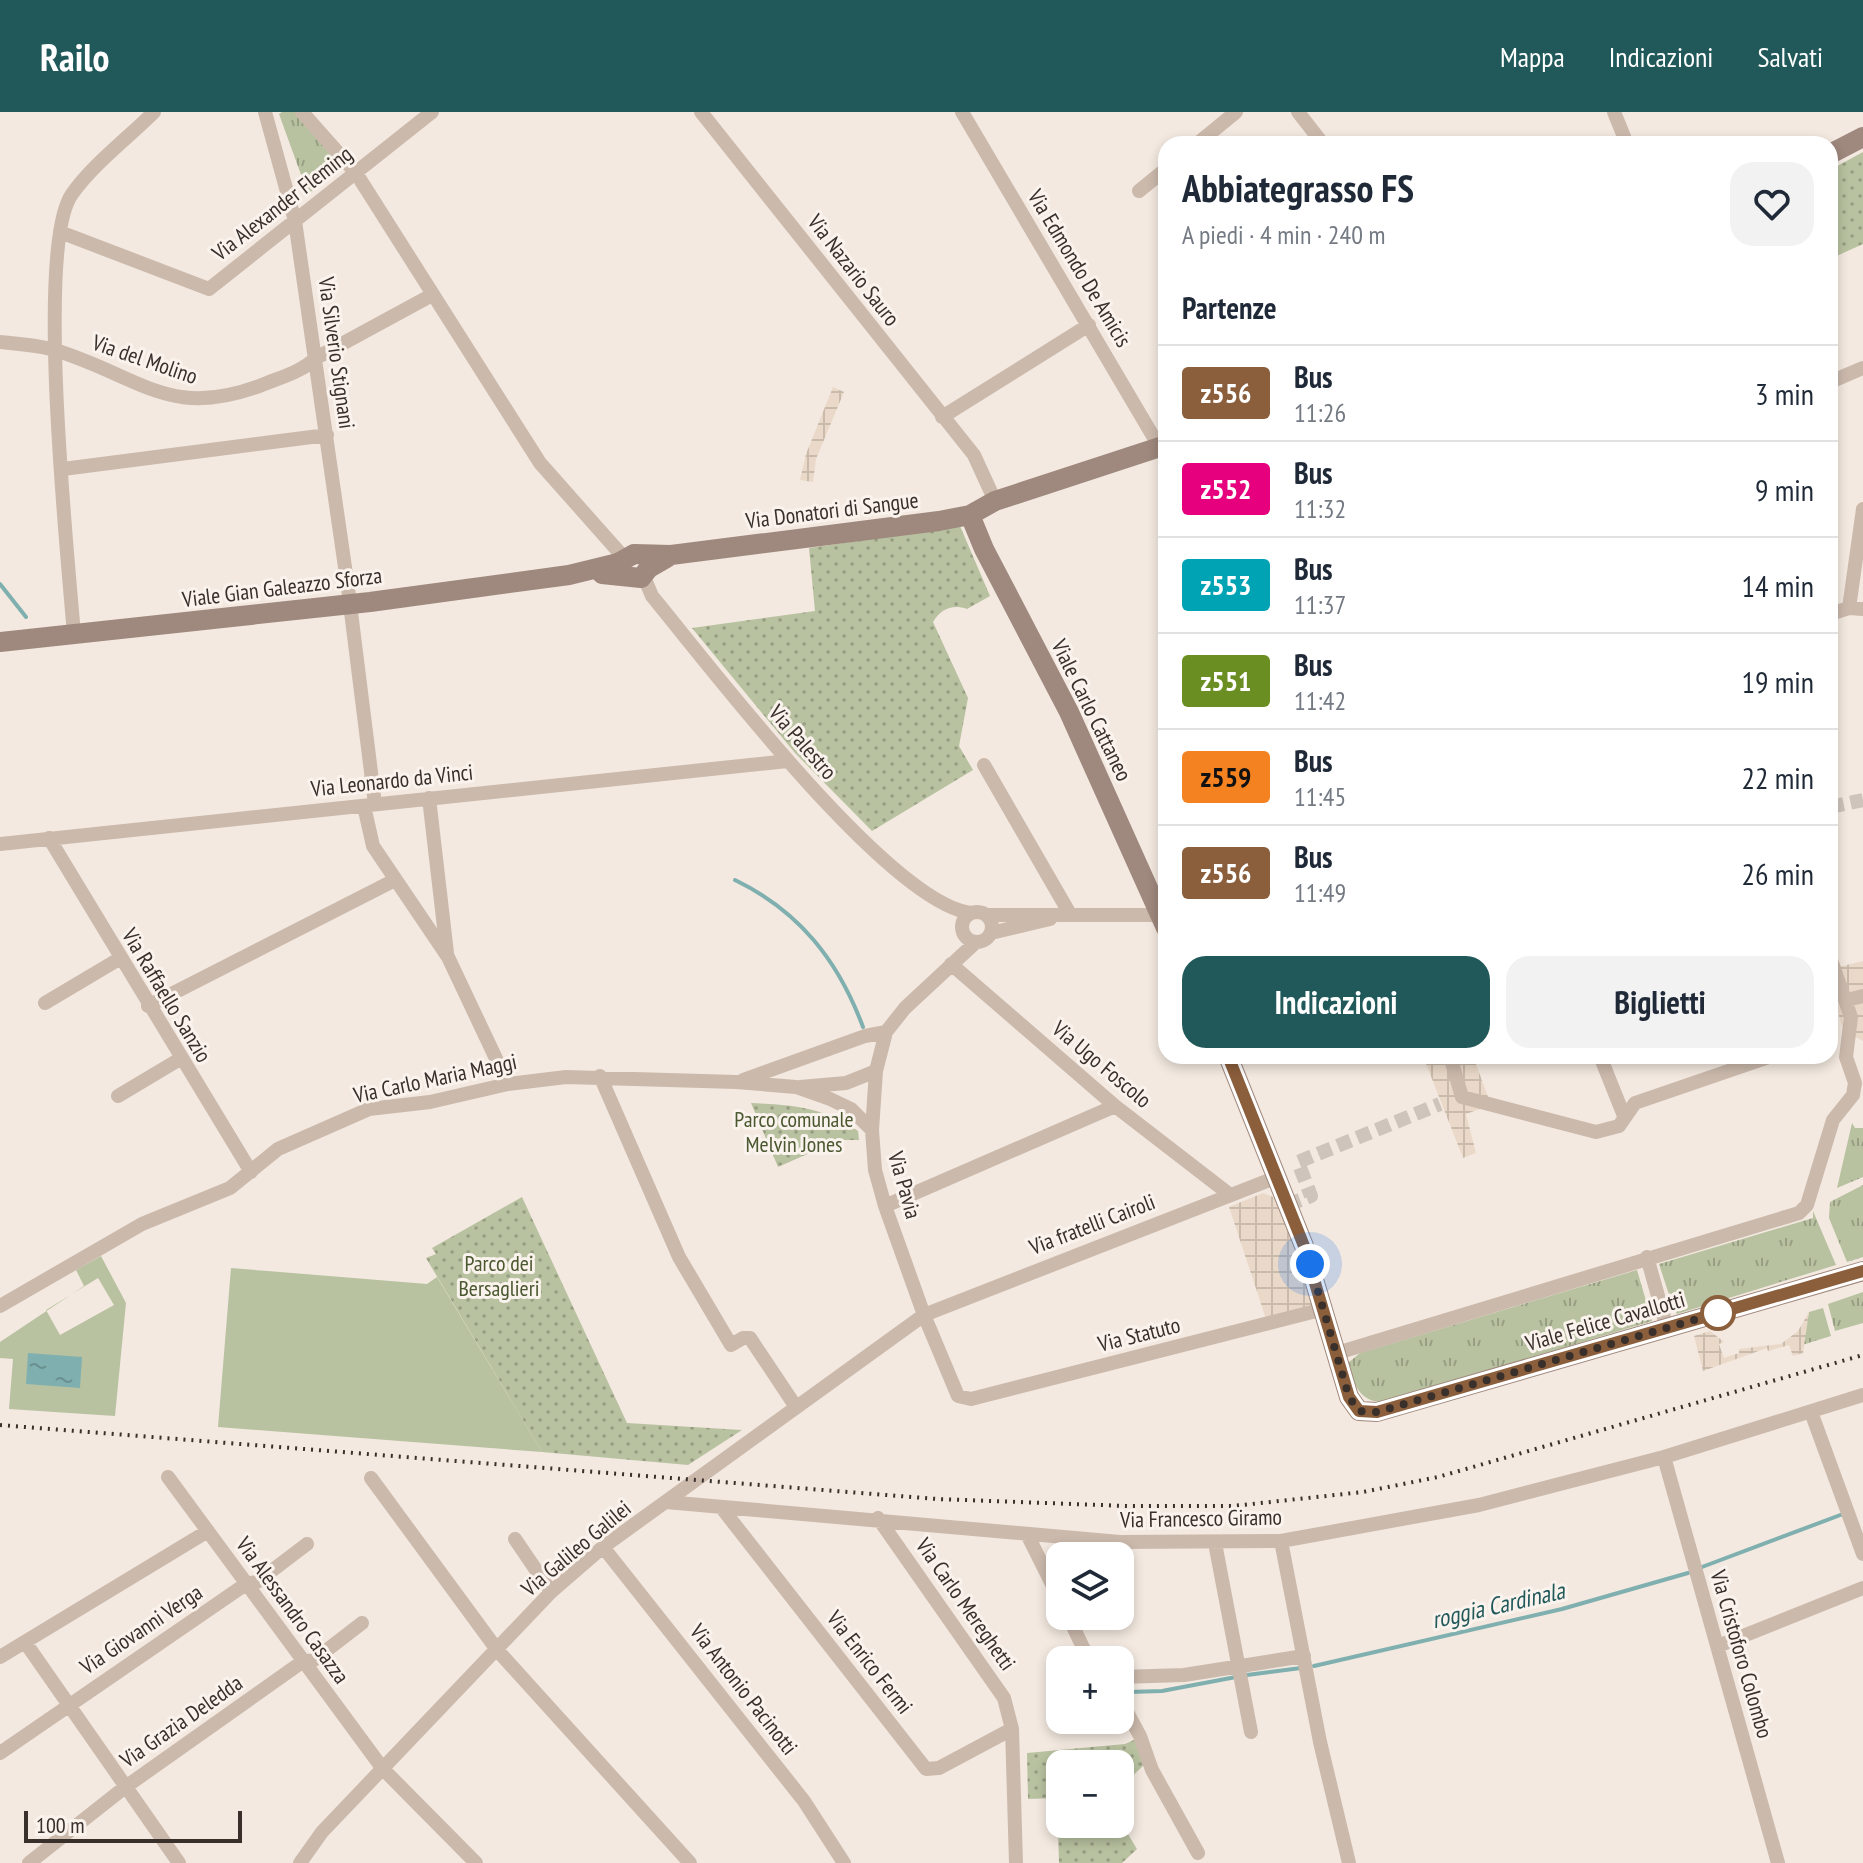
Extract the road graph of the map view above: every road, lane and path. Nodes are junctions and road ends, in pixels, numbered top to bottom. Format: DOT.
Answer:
graph roads {
  1 [pos="154,112"];
  2 [pos="265,112"];
  3 [pos="302,112"];
  4 [pos="432,112"];
  5 [pos="701,112"];
  6 [pos="962,112"];
  7 [pos="1236,112"];
  8 [pos="1298,112"];
  9 [pos="1614,112"];
  10 [pos="1207,136"];
  11 [pos="1317,136"];
  12 [pos="1624,136"];
  13 [pos="1863,137"];
  14 [pos="1838,150"];
  15 [pos="356,173"];
  16 [pos="1158,176"];
  17 [pos="1139,191"];
  18 [pos="295,221"];
  19 [pos="60,232"];
  20 [pos="432,295"];
  21 [pos="1089,325"];
  22 [pos="0,342"];
  23 [pos="54,350"];
  24 [pos="316,358"];
  25 [pos="1863,368"];
  26 [pos="1838,379"];
  27 [pos="942,417"];
  28 [pos="327,435"];
  29 [pos="1158,438"];
  30 [pos="1158,448"];
  31 [pos="63,469"];
  32 [pos="995,501"];
  33 [pos="1863,509"];
  34 [pos="970,515"];
  35 [pos="638,567"];
  36 [pos="350,604"];
  37 [pos="1856,608"];
  38 [pos="74,635"];
  39 [pos="0,642"];
  40 [pos="788,761"];
  41 [pos="984,765"];
  42 [pos="429,798"];
  43 [pos="369,805"];
  44 [pos="49,838"];
  45 [pos="0,844"];
  46 [pos="395,880"];
  47 [pos="1158,908"];
  48 [pos="1070,914"];
  49 [pos="987,915"];
  50 [pos="1158,919"];
  51 [pos="966,929"];
  52 [pos="991,933"];
  53 [pos="448,957"];
  54 [pos="119,959"];
  55 [pos="951,964"];
  56 [pos="1838,977"];
  57 [pos="1863,996"];
  58 [pos="1847,1000"];
  59 [pos="45,1003"];
  60 [pos="148,1006"];
  61 [pos="886,1032"];
  62 [pos="1838,1039"];
  63 [pos="1847,1039"];
  64 [pos="180,1059"];
  65 [pos="1231,1064"];
  66 [pos="1452,1064"];
  67 [pos="1603,1064"];
  68 [pos="1720,1064"];
  69 [pos="876,1071"];
  70 [pos="600,1076"];
  71 [pos="736,1082"];
  72 [pos="508,1084"];
  73 [pos="796,1087"];
  74 [pos="118,1096"];
  75 [pos="1115,1106"];
  76 [pos="1624,1116"];
  77 [pos="872,1130"];
  78 [pos="251,1172"];
  79 [pos="1277,1177"];
  80 [pos="1229,1194"];
  81 [pos="885,1206"];
  82 [pos="1647,1257"];
  83 [pos="1863,1271"];
  84 [pos="0,1306"];
  85 [pos="1324,1309"];
  86 [pos="924,1315"];
  87 [pos="1667,1328"];
  88 [pos="1337,1353"];
  89 [pos="1863,1395"];
  90 [pos="963,1399"];
  91 [pos="796,1407"];
  92 [pos="1811,1412"];
  93 [pos="1664,1457"];
  94 [pos="168,1477"];
  95 [pos="371,1478"];
  96 [pos="666,1502"];
  97 [pos="721,1507"];
  98 [pos="878,1518"];
  99 [pos="208,1531"];
  100 [pos="1027,1534"];
  101 [pos="515,1539"];
  102 [pos="1281,1541"];
  103 [pos="1215,1543"];
  104 [pos="307,1544"];
  105 [pos="603,1547"];
  106 [pos="1863,1554"];
  107 [pos="1046,1572"];
  108 [pos="246,1584"];
  109 [pos="1863,1588"];
  110 [pos="551,1592"];
  111 [pos="362,1623"];
  112 [pos="25,1642"];
  113 [pos="1718,1646"];
  114 [pos="498,1651"];
  115 [pos="1304,1656"];
  116 [pos="0,1657"];
  117 [pos="302,1662"];
  118 [pos="1240,1666"];
  119 [pos="1134,1677"];
  120 [pos="67,1706"];
  121 [pos="1134,1725"];
  122 [pos="1012,1729"];
  123 [pos="1251,1732"];
  124 [pos="0,1753"];
  125 [pos="383,1769"];
  126 [pos="124,1788"];
  127 [pos="1198,1853"];
  128 [pos="29,1863"];
  129 [pos="179,1863"];
  130 [pos="300,1863"];
  131 [pos="476,1863"];
  132 [pos="690,1863"];
  133 [pos="844,1863"];
  134 [pos="1016,1863"];
  135 [pos="1349,1863"];
  136 [pos="1778,1863"];
  1 -- 19 [label="street"];
  2 -- 18 [label="street, Via Silverio Stignani"];
  3 -- 15 [label="street, Via Palestro"];
  4 -- 15 [label="street, Via Alexander Fleming"];
  5 -- 27 [label="street, Via Nazario Sauro"];
  6 -- 21 [label="street, Via Edmondo De Amicis"];
  7 -- 10 [label="street"];
  8 -- 11 [label="street"];
  9 -- 12 [label="street"];
  13 -- 14 [label="street"];
  15 -- 18 [label="street, Via Alexander Fleming"];
  15 -- 20 [label="street, Via Palestro"];
  16 -- 17 [label="street"];
  18 -- 19 [label="street, Via Alexander Fleming"];
  18 -- 24 [label="street, Via Silverio Stignani"];
  19 -- 23 [label="street"];
  20 -- 24 [label="street, Via del Molino"];
  20 -- 35 [label="street, Via Palestro"];
  21 -- 27 [label="street"];
  21 -- 29 [label="street, Via Edmondo De Amicis"];
  22 -- 23 [label="street, Via del Molino"];
  23 -- 24 [label="street, Via del Molino"];
  23 -- 31 [label="street"];
  24 -- 28 [label="street, Via Silverio Stignani"];
  25 -- 26 [label="street"];
  27 -- 32 [label="street, Via Nazario Sauro"];
  28 -- 31 [label="street"];
  28 -- 36 [label="street, Via Silverio Stignani"];
  30 -- 32 [label="street, Via Donatori di Sangue"];
  31 -- 38 [label="street"];
  32 -- 34 [label="street, Via Donatori di Sangue"];
  33 -- 37 [label="street"];
  34 -- 35 [label="street, Via Donatori di Sangue"];
  34 -- 47 [label="street, Viale Carlo Cattaneo"];
  35 -- 36 [label="street, Viale Gian Galeazzo Sforza"];
  35 -- 40 [label="street, Via Palestro"];
  36 -- 38 [label="street, Viale Gian Galeazzo Sforza"];
  36 -- 43 [label="street, Via Silverio Stignani"];
  38 -- 39 [label="street, Viale Gian Galeazzo Sforza"];
  40 -- 42 [label="street, Via Leonardo da Vinci"];
  40 -- 51 [label="street, Via Palestro"];
  41 -- 48 [label="street"];
  42 -- 43 [label="street, Via Leonardo da Vinci"];
  42 -- 53 [label="street"];
  43 -- 44 [label="street, Via Leonardo da Vinci"];
  43 -- 46 [label="street, Via Silverio Stignani"];
  44 -- 45 [label="street, Via Leonardo da Vinci"];
  44 -- 54 [label="street, Via Raffaello Sanzio"];
  46 -- 53 [label="street, Via Silverio Stignani"];
  46 -- 60 [label="street"];
  48 -- 49 [label="street"];
  48 -- 50 [label="street"];
  48 -- 52 [label="street"];
  49 -- 51 [label="street"];
  49 -- 52 [label="street"];
  51 -- 52 [label="street, Via Pavia"];
  51 -- 55 [label="street, Via Pavia"];
  53 -- 72 [label="street"];
  54 -- 59 [label="street"];
  54 -- 60 [label="street, Via Raffaello Sanzio"];
  55 -- 61 [label="street, Via Pavia"];
  55 -- 75 [label="street, Via Ugo Foscolo"];
  56 -- 58 [label="street"];
  57 -- 58 [label="street"];
  58 -- 63 [label="street"];
  60 -- 64 [label="street, Via Raffaello Sanzio"];
  61 -- 69 [label="street, Via Pavia"];
  61 -- 71 [label="street, Via Carlo Maria Maggi"];
  62 -- 63 [label="street"];
  63 -- 82 [label="street"];
  64 -- 74 [label="street"];
  64 -- 78 [label="street, Via Raffaello Sanzio"];
  65 -- 79 [label="street"];
  66 -- 76 [label="street"];
  67 -- 76 [label="street"];
  68 -- 76 [label="street"];
  69 -- 73 [label="street, Via Carlo Maria Maggi"];
  69 -- 77 [label="street, Via Pavia"];
  70 -- 71 [label="street, Via Carlo Maria Maggi"];
  70 -- 72 [label="street, Via Carlo Maria Maggi"];
  70 -- 91 [label="street"];
  71 -- 73 [label="street, Via Carlo Maria Maggi"];
  72 -- 78 [label="street, Via Carlo Maria Maggi"];
  73 -- 77 [label="street, Via Carlo Maria Maggi"];
  75 -- 80 [label="street, Via Ugo Foscolo"];
  75 -- 81 [label="street"];
  77 -- 81 [label="street, Via Pavia"];
  78 -- 84 [label="street, Via Carlo Maria Maggi"];
  79 -- 80 [label="street, Via fratelli Cairoli"];
  79 -- 85 [label="street"];
  80 -- 86 [label="street, Via fratelli Cairoli"];
  81 -- 86 [label="street, Via Pavia"];
  82 -- 87 [label="street"];
  82 -- 88 [label="street"];
  83 -- 87 [label="street, Viale Felice Cavallotti"];
  85 -- 88 [label="street"];
  85 -- 90 [label="street, Via Statuto"];
  86 -- 90 [label="street, Via Pavia"];
  86 -- 91 [label="street, Via Galileo Galilei"];
  87 -- 88 [label="street, Viale Felice Cavallotti"];
  89 -- 92 [label="street, Via Francesco Giramo"];
  91 -- 96 [label="street, Via Galileo Galilei"];
  92 -- 93 [label="street, Via Francesco Giramo"];
  92 -- 106 [label="street"];
  93 -- 102 [label="street, Via Francesco Giramo"];
  93 -- 113 [label="street, Via Cristoforo Colombo"];
  94 -- 99 [label="street, Via Alessandro Casazza"];
  95 -- 114 [label="street"];
  96 -- 97 [label="street, Via Francesco Giramo"];
  96 -- 105 [label="street, Via Galileo Galilei"];
  97 -- 98 [label="street, Via Francesco Giramo"];
  97 -- 122 [label="street, Via Enrico Fermi"];
  98 -- 100 [label="street, Via Francesco Giramo"];
  98 -- 122 [label="street, Via Carlo Mereghetti"];
  99 -- 108 [label="street, Via Alessandro Casazza"];
  99 -- 112 [label="street"];
  100 -- 103 [label="street, Via Francesco Giramo"];
  100 -- 107 [label="street"];
  101 -- 110 [label="street"];
  102 -- 103 [label="street, Via Francesco Giramo"];
  102 -- 115 [label="street"];
  103 -- 118 [label="street"];
  104 -- 108 [label="street, Via Giovanni Verga"];
  105 -- 110 [label="street, Via Galileo Galilei"];
  105 -- 133 [label="street, Via Antonio Pacinotti"];
  108 -- 117 [label="street, Via Alessandro Casazza"];
  108 -- 120 [label="street, Via Giovanni Verga"];
  109 -- 113 [label="street"];
  110 -- 114 [label="street, Via Galileo Galilei"];
  111 -- 117 [label="street, Via Grazia Deledda"];
  112 -- 116 [label="street"];
  112 -- 120 [label="street"];
  113 -- 136 [label="street, Via Cristoforo Colombo"];
  114 -- 125 [label="street, Via Galileo Galilei"];
  114 -- 132 [label="street"];
  115 -- 118 [label="street"];
  115 -- 135 [label="street"];
  117 -- 125 [label="street, Via Alessandro Casazza"];
  117 -- 126 [label="street, Via Grazia Deledda"];
  118 -- 119 [label="street"];
  118 -- 123 [label="street"];
  120 -- 124 [label="street, Via Giovanni Verga"];
  120 -- 126 [label="street"];
  121 -- 127 [label="street"];
  122 -- 134 [label="street, Via Carlo Mereghetti"];
  125 -- 130 [label="street, Via Galileo Galilei"];
  125 -- 131 [label="street, Via Alessandro Casazza"];
  126 -- 128 [label="street, Via Grazia Deledda"];
  126 -- 129 [label="street"];
}
